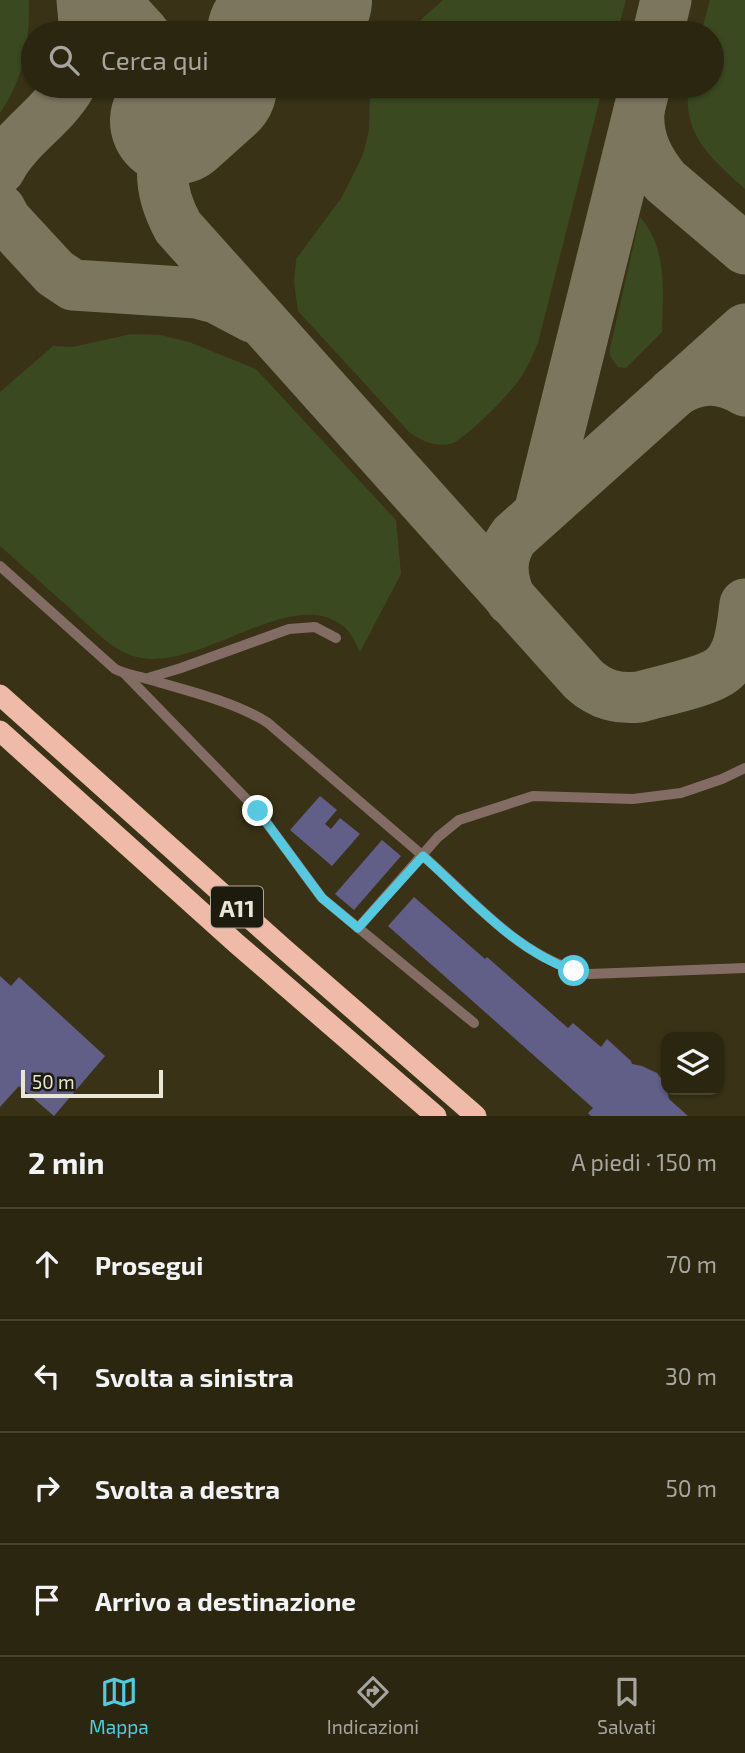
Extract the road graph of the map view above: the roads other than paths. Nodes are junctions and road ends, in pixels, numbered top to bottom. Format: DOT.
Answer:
graph roads {
  1 [pos="0,566"];
  2 [pos="336,638"];
  3 [pos="125,674"];
  4 [pos="147,678"];
  5 [pos="0,695"];
  6 [pos="0,731"];
  7 [pos="745,768"];
  8 [pos="423,856"];
  9 [pos="358,928"];
  10 [pos="745,968"];
  11 [pos="474,1023"];
  12 [pos="436,1116"];
  13 [pos="476,1116"];
  1 -- 3 [label="lane"];
  2 -- 4 [label="lane"];
  3 -- 4 [label="lane"];
  3 -- 9 [label="lane"];
  4 -- 8 [label="lane"];
  5 -- 13 [label="highway, A11"];
  6 -- 12 [label="highway, A11"];
  7 -- 8 [label="lane"];
  8 -- 9 [label="lane"];
  8 -- 10 [label="lane"];
  9 -- 11 [label="lane"];
}
